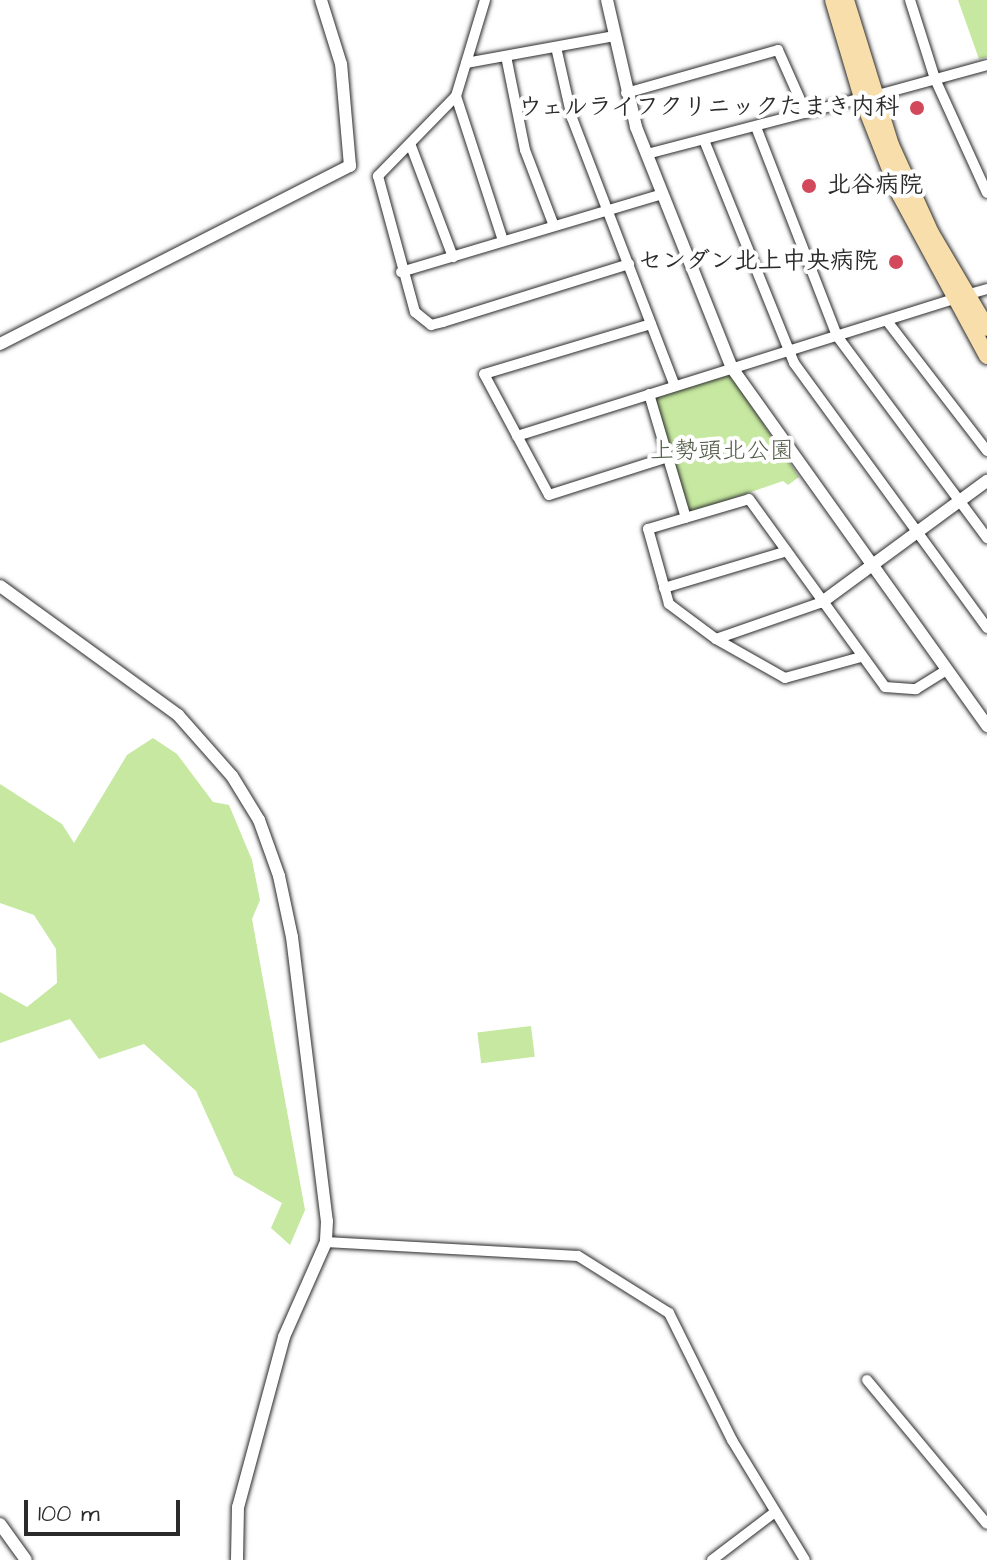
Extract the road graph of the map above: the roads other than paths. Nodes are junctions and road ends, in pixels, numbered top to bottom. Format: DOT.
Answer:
graph roads {
  1 [pos="321,0"];
  2 [pos="485,0"];
  3 [pos="833,0"];
  4 [pos="846,0"];
  5 [pos="910,0"];
  6 [pos="611,1"];
  7 [pos="615,36"];
  8 [pos="556,47"];
  9 [pos="506,56"];
  10 [pos="466,63"];
  11 [pos="987,65"];
  12 [pos="935,79"];
  13 [pos="626,93"];
  14 [pos="456,96"];
  15 [pos="868,97"];
  16 [pos="806,113"];
  17 [pos="756,127"];
  18 [pos="704,140"];
  19 [pos="411,146"];
  20 [pos="647,154"];
  21 [pos="987,193"];
  22 [pos="663,194"];
  23 [pos="608,210"];
  24 [pos="554,226"];
  25 [pos="503,241"];
  26 [pos="453,257"];
  27 [pos="629,264"];
  28 [pos="401,272"];
  29 [pos="987,289"];
  30 [pos="960,297"];
  31 [pos="887,321"];
  32 [pos="651,324"];
  33 [pos="987,328"];
  34 [pos="837,336"];
  35 [pos="0,344"];
  36 [pos="788,351"];
  37 [pos="987,356"];
  38 [pos="732,368"];
  39 [pos="675,386"];
  40 [pos="649,394"];
  41 [pos="517,436"];
  42 [pos="987,451"];
  43 [pos="668,457"];
  44 [pos="987,481"];
  45 [pos="960,501"];
  46 [pos="686,518"];
  47 [pos="917,533"];
  48 [pos="987,538"];
  49 [pos="787,551"];
  50 [pos="872,567"];
  51 [pos="0,586"];
  52 [pos="664,588"];
  53 [pos="822,602"];
  54 [pos="987,628"];
  55 [pos="716,639"];
  56 [pos="861,657"];
  57 [pos="947,670"];
  58 [pos="987,726"];
  59 [pos="326,1242"];
  60 [pos="867,1380"];
  61 [pos="775,1512"];
  62 [pos="0,1524"];
  63 [pos="987,1524"];
  64 [pos="26,1560"];
  65 [pos="237,1560"];
  66 [pos="712,1560"];
  67 [pos="805,1560"];
  1 -- 35 [label="street"];
  2 -- 10 [label="street"];
  3 -- 15 [label="main road"];
  4 -- 15 [label="main road"];
  5 -- 12 [label="street"];
  6 -- 7 [label="street"];
  7 -- 8 [label="street"];
  7 -- 13 [label="street"];
  8 -- 9 [label="street"];
  8 -- 23 [label="street"];
  9 -- 10 [label="street"];
  9 -- 24 [label="street"];
  10 -- 14 [label="street"];
  11 -- 12 [label="street"];
  12 -- 15 [label="street"];
  12 -- 21 [label="street"];
  13 -- 16 [label="street"];
  13 -- 20 [label="street"];
  14 -- 19 [label="street"];
  14 -- 25 [label="street"];
  15 -- 16 [label="street"];
  15 -- 30 [label="main road"];
  16 -- 17 [label="street"];
  17 -- 18 [label="street"];
  17 -- 34 [label="street"];
  18 -- 20 [label="street"];
  18 -- 36 [label="street"];
  19 -- 26 [label="street"];
  19 -- 28 [label="street"];
  20 -- 22 [label="street"];
  22 -- 23 [label="street"];
  22 -- 38 [label="street"];
  23 -- 24 [label="street"];
  23 -- 27 [label="street"];
  24 -- 25 [label="street"];
  25 -- 26 [label="street"];
  26 -- 28 [label="street"];
  27 -- 28 [label="street"];
  27 -- 32 [label="street"];
  29 -- 30 [label="street"];
  30 -- 31 [label="street"];
  30 -- 33 [label="main road"];
  30 -- 37 [label="main road"];
  31 -- 34 [label="street"];
  31 -- 42 [label="street"];
  32 -- 39 [label="street"];
  32 -- 41 [label="street"];
  34 -- 36 [label="street"];
  34 -- 45 [label="street"];
  36 -- 38 [label="street"];
  36 -- 47 [label="street"];
  38 -- 39 [label="street"];
  38 -- 50 [label="street"];
  39 -- 40 [label="street"];
  40 -- 41 [label="street"];
  40 -- 43 [label="street"];
  41 -- 43 [label="street"];
  43 -- 46 [label="street"];
  44 -- 45 [label="street"];
  45 -- 47 [label="street"];
  45 -- 48 [label="street"];
  46 -- 49 [label="street"];
  46 -- 52 [label="street"];
  47 -- 50 [label="street"];
  47 -- 54 [label="street"];
  49 -- 52 [label="street"];
  49 -- 53 [label="street"];
  50 -- 53 [label="street"];
  50 -- 57 [label="street"];
  51 -- 59 [label="street"];
  52 -- 55 [label="street"];
  53 -- 55 [label="street"];
  53 -- 56 [label="street"];
  55 -- 56 [label="street"];
  56 -- 57 [label="street"];
  57 -- 58 [label="street"];
  59 -- 61 [label="street"];
  59 -- 65 [label="street"];
  60 -- 63 [label="street"];
  61 -- 66 [label="street"];
  61 -- 67 [label="street"];
  62 -- 64 [label="street"];
}
